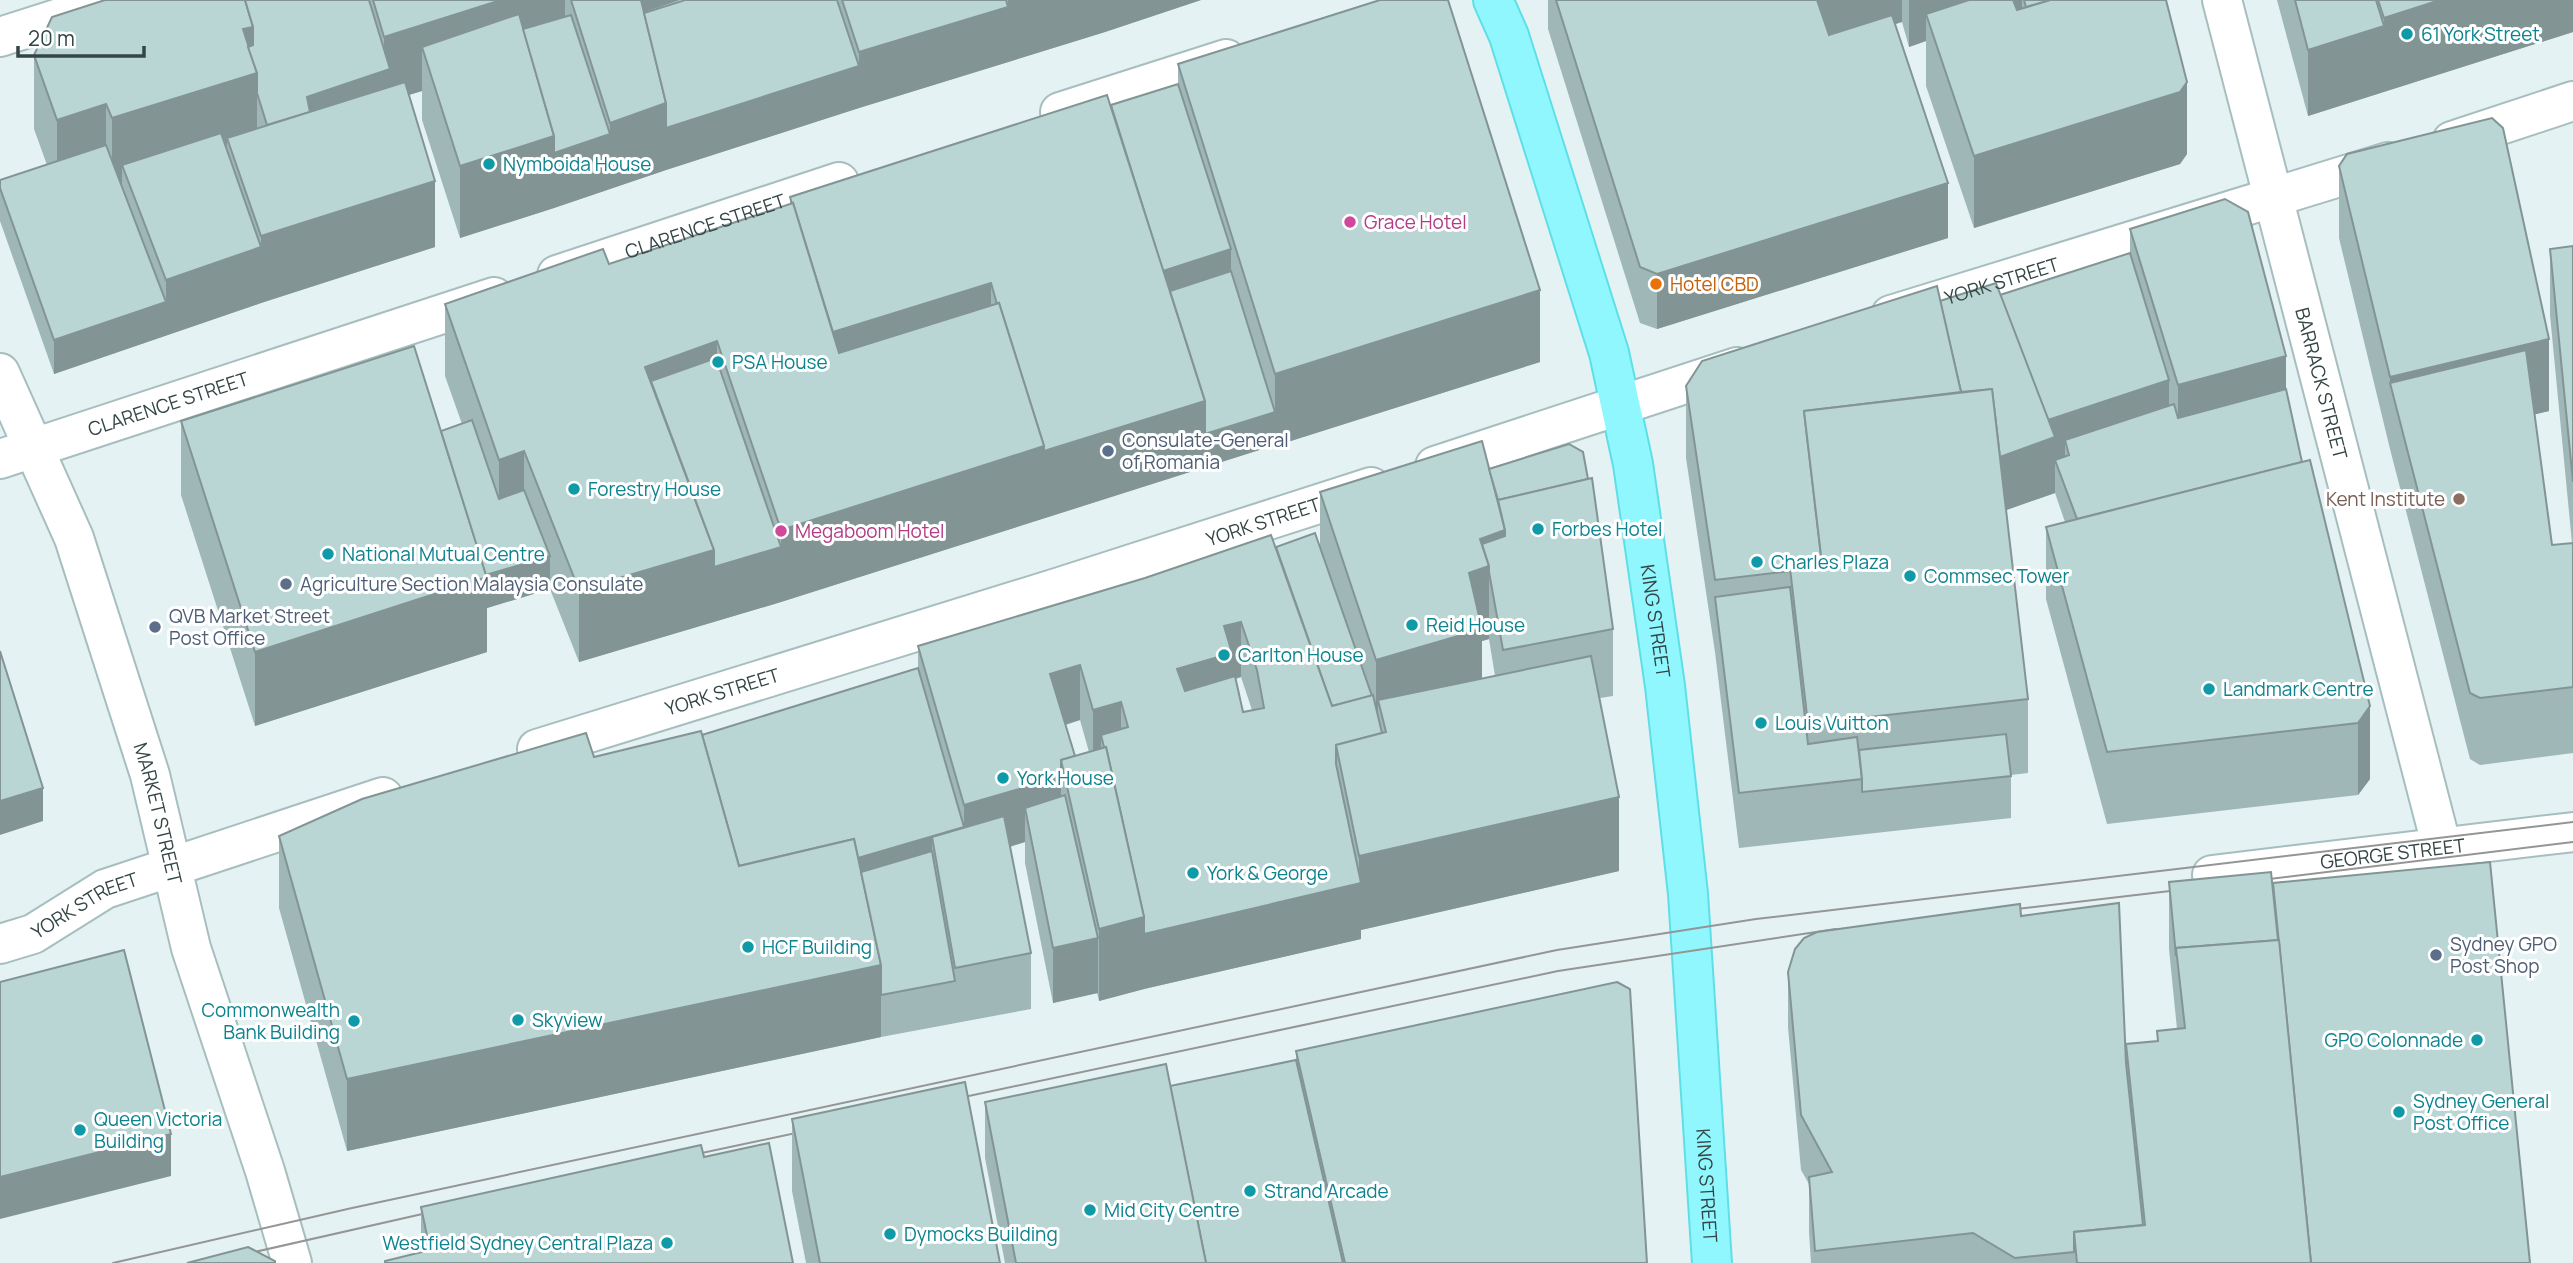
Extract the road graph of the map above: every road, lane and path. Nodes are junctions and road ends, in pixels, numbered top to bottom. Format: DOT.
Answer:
graph roads {
  1 [pos="116,0"];
  2 [pos="1493,0"];
  3 [pos="2222,0"];
  4 [pos="0,37"];
  5 [pos="1256,50"];
  6 [pos="2573,101"];
  7 [pos="1031,122"];
  8 [pos="878,170"];
  9 [pos="2273,199"];
  10 [pos="1862,324"];
  11 [pos="1776,354"];
  12 [pos="0,373"];
  13 [pos="1622,407"];
  14 [pos="16,454"];
  15 [pos="503,759"];
  16 [pos="410,788"];
  17 [pos="2573,832"];
  18 [pos="2442,848"];
  19 [pos="171,866"];
  20 [pos="2212,875"];
  21 [pos="0,944"];
  22 [pos="292,1263"];
  23 [pos="1712,1263"];
  1 -- 4 [label="street"];
  2 -- 13 [label="main road, KING STREET"];
  3 -- 9 [label="street, BARRACK STREET"];
  5 -- 7 [label="street"];
  6 -- 9 [label="street, YORK STREET"];
  8 -- 14 [label="street, CLARENCE STREET"];
  9 -- 10 [label="street, YORK STREET"];
  9 -- 18 [label="street, BARRACK STREET"];
  11 -- 13 [label="street, YORK STREET"];
  12 -- 14 [label="street, MARKET STREET"];
  13 -- 15 [label="street, YORK STREET"];
  13 -- 23 [label="main road, KING STREET"];
  14 -- 19 [label="street, MARKET STREET"];
  16 -- 19 [label="street, YORK STREET"];
  17 -- 18 [label="street, GEORGE STREET"];
  18 -- 20 [label="street, GEORGE STREET"];
  19 -- 21 [label="street, YORK STREET"];
  19 -- 22 [label="street, MARKET STREET"];
}
